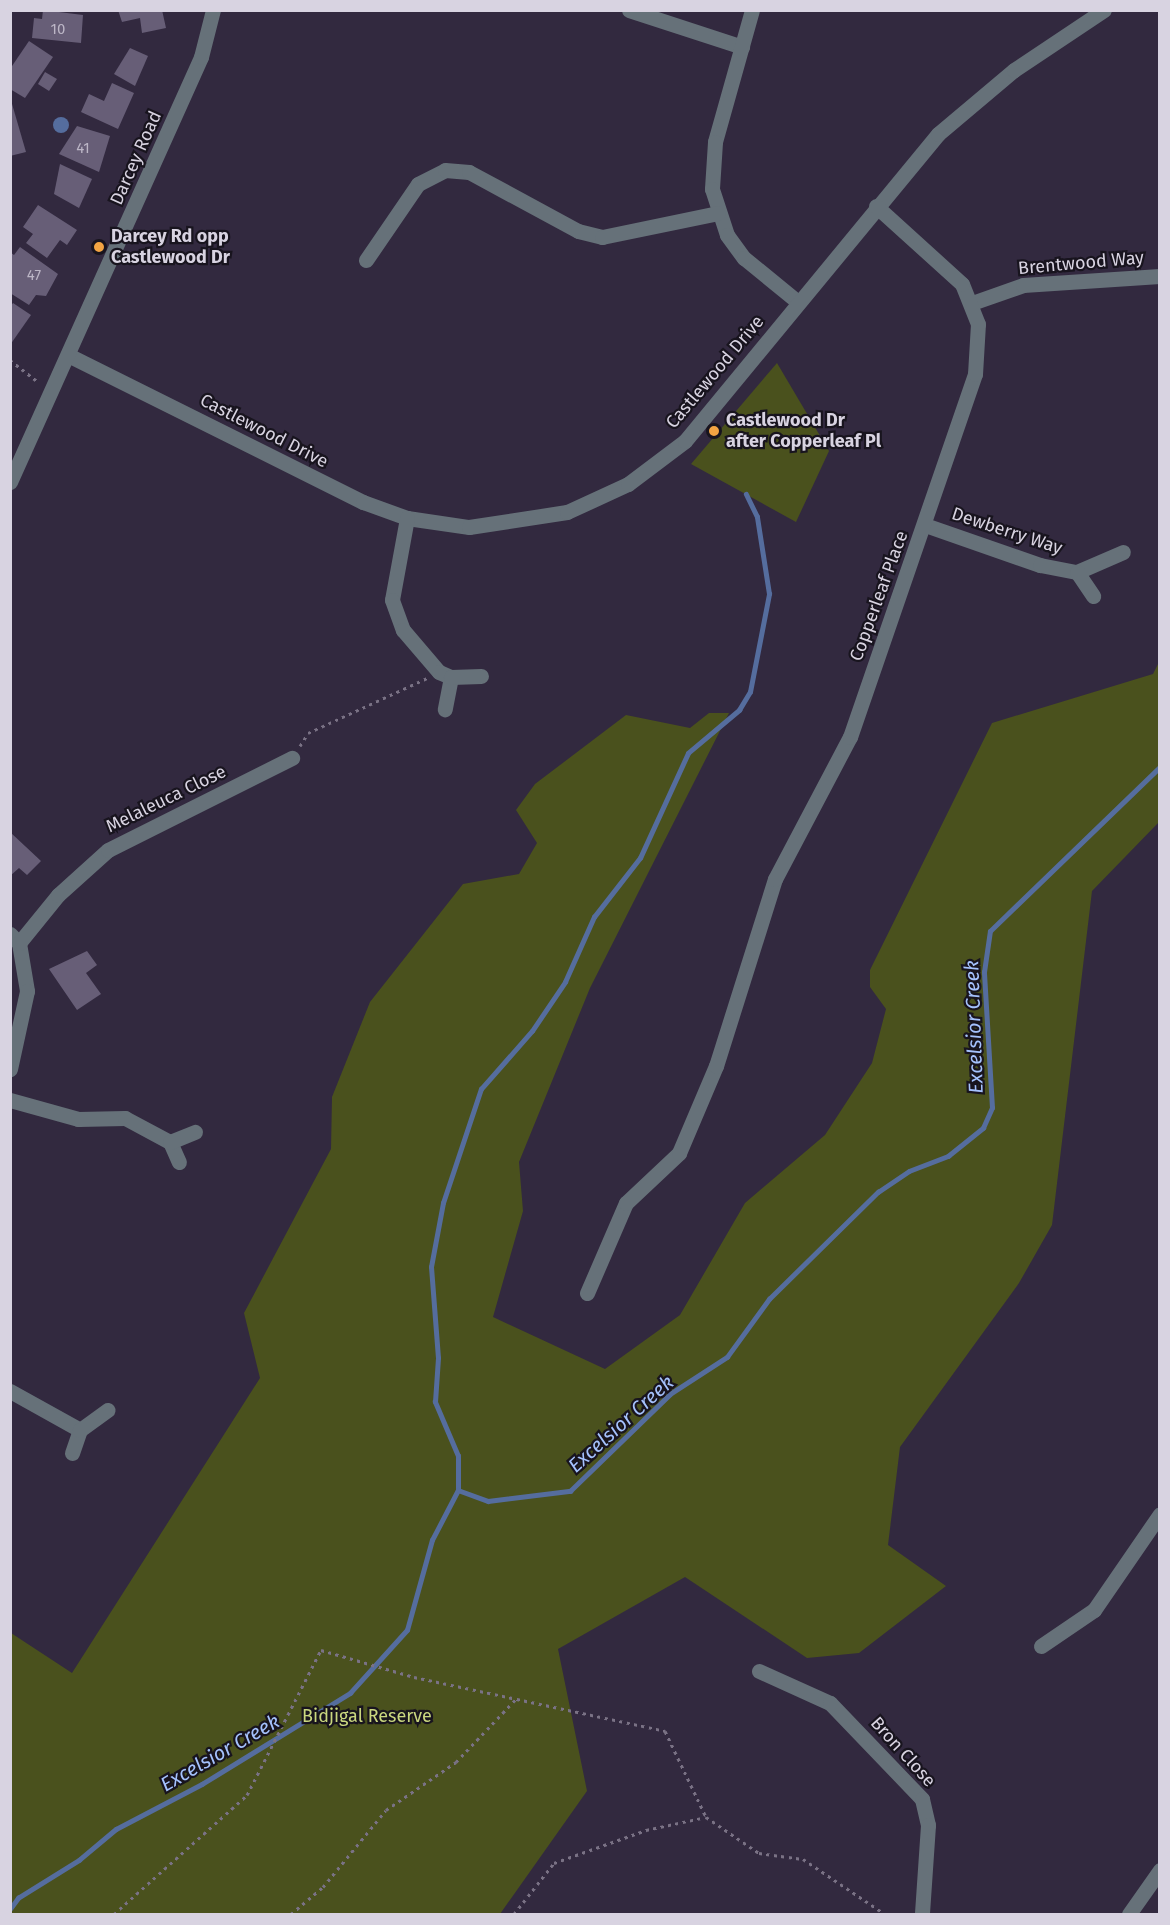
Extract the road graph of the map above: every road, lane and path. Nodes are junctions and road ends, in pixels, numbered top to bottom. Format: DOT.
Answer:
graph roads {
  1 [pos="213,10"];
  2 [pos="628,10"];
  3 [pos="752,10"];
  4 [pos="1104,10"];
  5 [pos="742,47"];
  6 [pos="876,206"];
  7 [pos="718,213"];
  8 [pos="366,260"];
  9 [pos="1160,276"];
  10 [pos="798,302"];
  11 [pos="972,303"];
  12 [pos="68,355"];
  13 [pos="10,360"];
  14 [pos="50,392"];
  15 [pos="10,482"];
  16 [pos="407,518"];
  17 [pos="926,525"];
  18 [pos="1123,552"];
  19 [pos="1077,572"];
  20 [pos="1093,596"];
  21 [pos="445,675"];
  22 [pos="481,676"];
  23 [pos="445,709"];
  24 [pos="292,758"];
  25 [pos="15,939"];
  26 [pos="10,1068"];
  27 [pos="10,1100"];
  28 [pos="195,1132"];
  29 [pos="170,1142"];
  30 [pos="179,1162"];
  31 [pos="587,1293"];
  32 [pos="10,1391"];
  33 [pos="108,1410"];
  34 [pos="80,1430"];
  35 [pos="72,1453"];
  36 [pos="1160,1514"];
  37 [pos="1041,1646"];
  38 [pos="759,1671"];
  39 [pos="516,1699"];
  40 [pos="706,1818"];
  41 [pos="1160,1870"];
  42 [pos="114,1914"];
  43 [pos="291,1914"];
  44 [pos="514,1914"];
  45 [pos="885,1914"];
  46 [pos="922,1914"];
  47 [pos="1129,1914"];
  1 -- 12 [label="street, Darcey Road"];
  2 -- 5 [label="street"];
  3 -- 5 [label="street"];
  4 -- 6 [label="street, Castlewood Drive"];
  5 -- 7 [label="street"];
  6 -- 10 [label="street, Castlewood Drive"];
  6 -- 11 [label="street, Copperleaf Place"];
  7 -- 8 [label="street"];
  7 -- 10 [label="street"];
  9 -- 11 [label="street, Brentwood Way"];
  10 -- 16 [label="street, Castlewood Drive"];
  11 -- 17 [label="street, Copperleaf Place"];
  12 -- 14 [label="street, Darcey Road"];
  12 -- 16 [label="street, Castlewood Drive"];
  13 -- 14 [label="path"];
  14 -- 15 [label="street, Darcey Road"];
  16 -- 21 [label="street"];
  17 -- 19 [label="street, Dewberry Way"];
  17 -- 31 [label="street, Copperleaf Place"];
  18 -- 19 [label="street, Dewberry Way"];
  19 -- 20 [label="street, Dewberry Way"];
  21 -- 22 [label="street"];
  21 -- 23 [label="street"];
  21 -- 24 [label="path"];
  24 -- 25 [label="street, Melaleuca Close"];
  25 -- 26 [label="street"];
  27 -- 29 [label="street"];
  28 -- 29 [label="street"];
  29 -- 30 [label="street"];
  32 -- 34 [label="street"];
  33 -- 34 [label="street"];
  34 -- 35 [label="street"];
  36 -- 37 [label="street"];
  38 -- 46 [label="street, Bron Close"];
  39 -- 40 [label="path"];
  39 -- 42 [label="path"];
  39 -- 43 [label="path"];
  40 -- 44 [label="path"];
  40 -- 45 [label="path"];
  41 -- 47 [label="street"];
}
